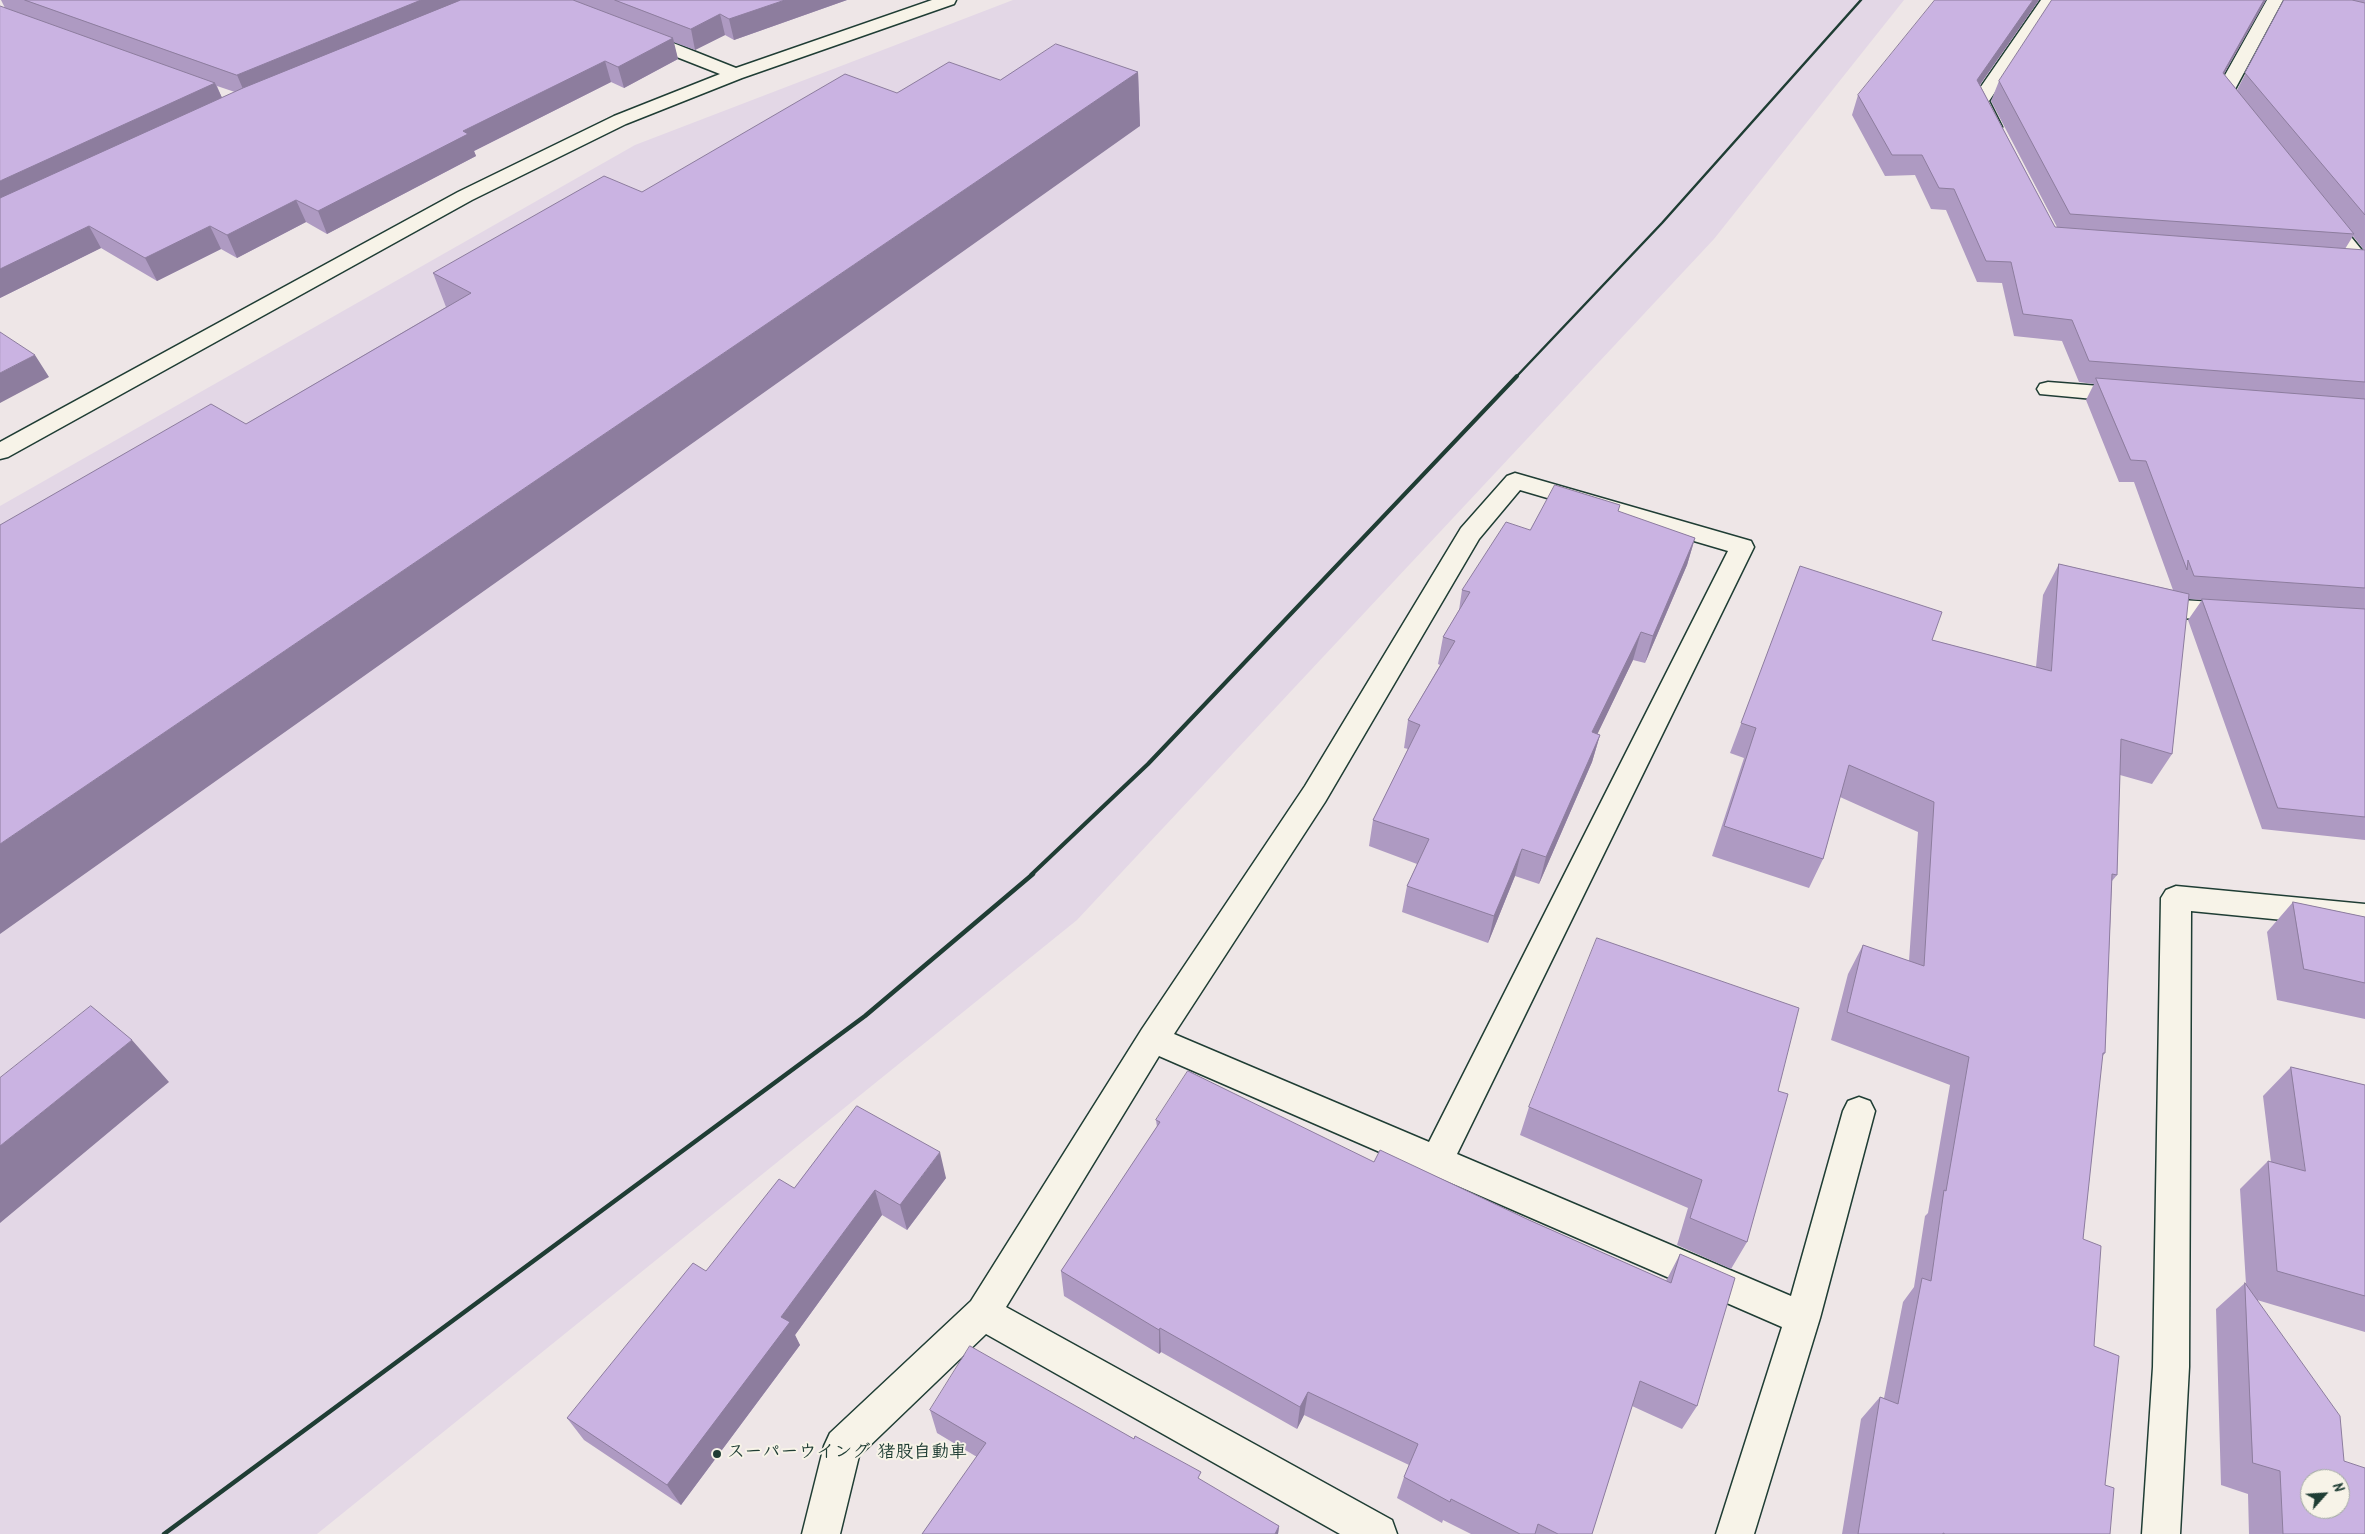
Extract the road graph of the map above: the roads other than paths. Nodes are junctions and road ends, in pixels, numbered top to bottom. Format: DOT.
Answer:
graph roads {
  1 [pos="898,0"];
  2 [pos="948,0"];
  3 [pos="2049,0"];
  4 [pos="2275,0"];
  5 [pos="917,12"];
  6 [pos="629,32"];
  7 [pos="736,74"];
  8 [pos="2248,123"];
  9 [pos="2003,145"];
  10 [pos="2315,205"];
  11 [pos="2334,262"];
  12 [pos="2364,265"];
  13 [pos="2048,389"];
  14 [pos="2147,396"];
  15 [pos="0,452"];
  16 [pos="2164,608"];
  17 [pos="2260,614"];
  18 [pos="2365,916"];
  19 [pos="1153,1039"];
  20 [pos="1859,1111"];
  21 [pos="1437,1160"];
  22 [pos="983,1313"];
  23 [pos="1802,1318"];
  24 [pos="821,1534"];
  25 [pos="1378,1534"];
  26 [pos="1735,1534"];
  27 [pos="2160,1534"];
  1 -- 5 [label="street"];
  2 -- 5 [label="street"];
  3 -- 9 [label="street"];
  4 -- 8 [label="street"];
  5 -- 7 [label="street"];
  6 -- 7 [label="street"];
  7 -- 15 [label="street"];
  10 -- 12 [label="street"];
  11 -- 12 [label="street"];
  13 -- 14 [label="street"];
  16 -- 17 [label="street"];
  18 -- 27 [label="street"];
  19 -- 21 [label="street"];
  19 -- 21 [label="street"];
  19 -- 22 [label="street"];
  20 -- 23 [label="street"];
  21 -- 23 [label="street"];
  22 -- 24 [label="street"];
  22 -- 25 [label="street"];
  23 -- 26 [label="street"];
}
